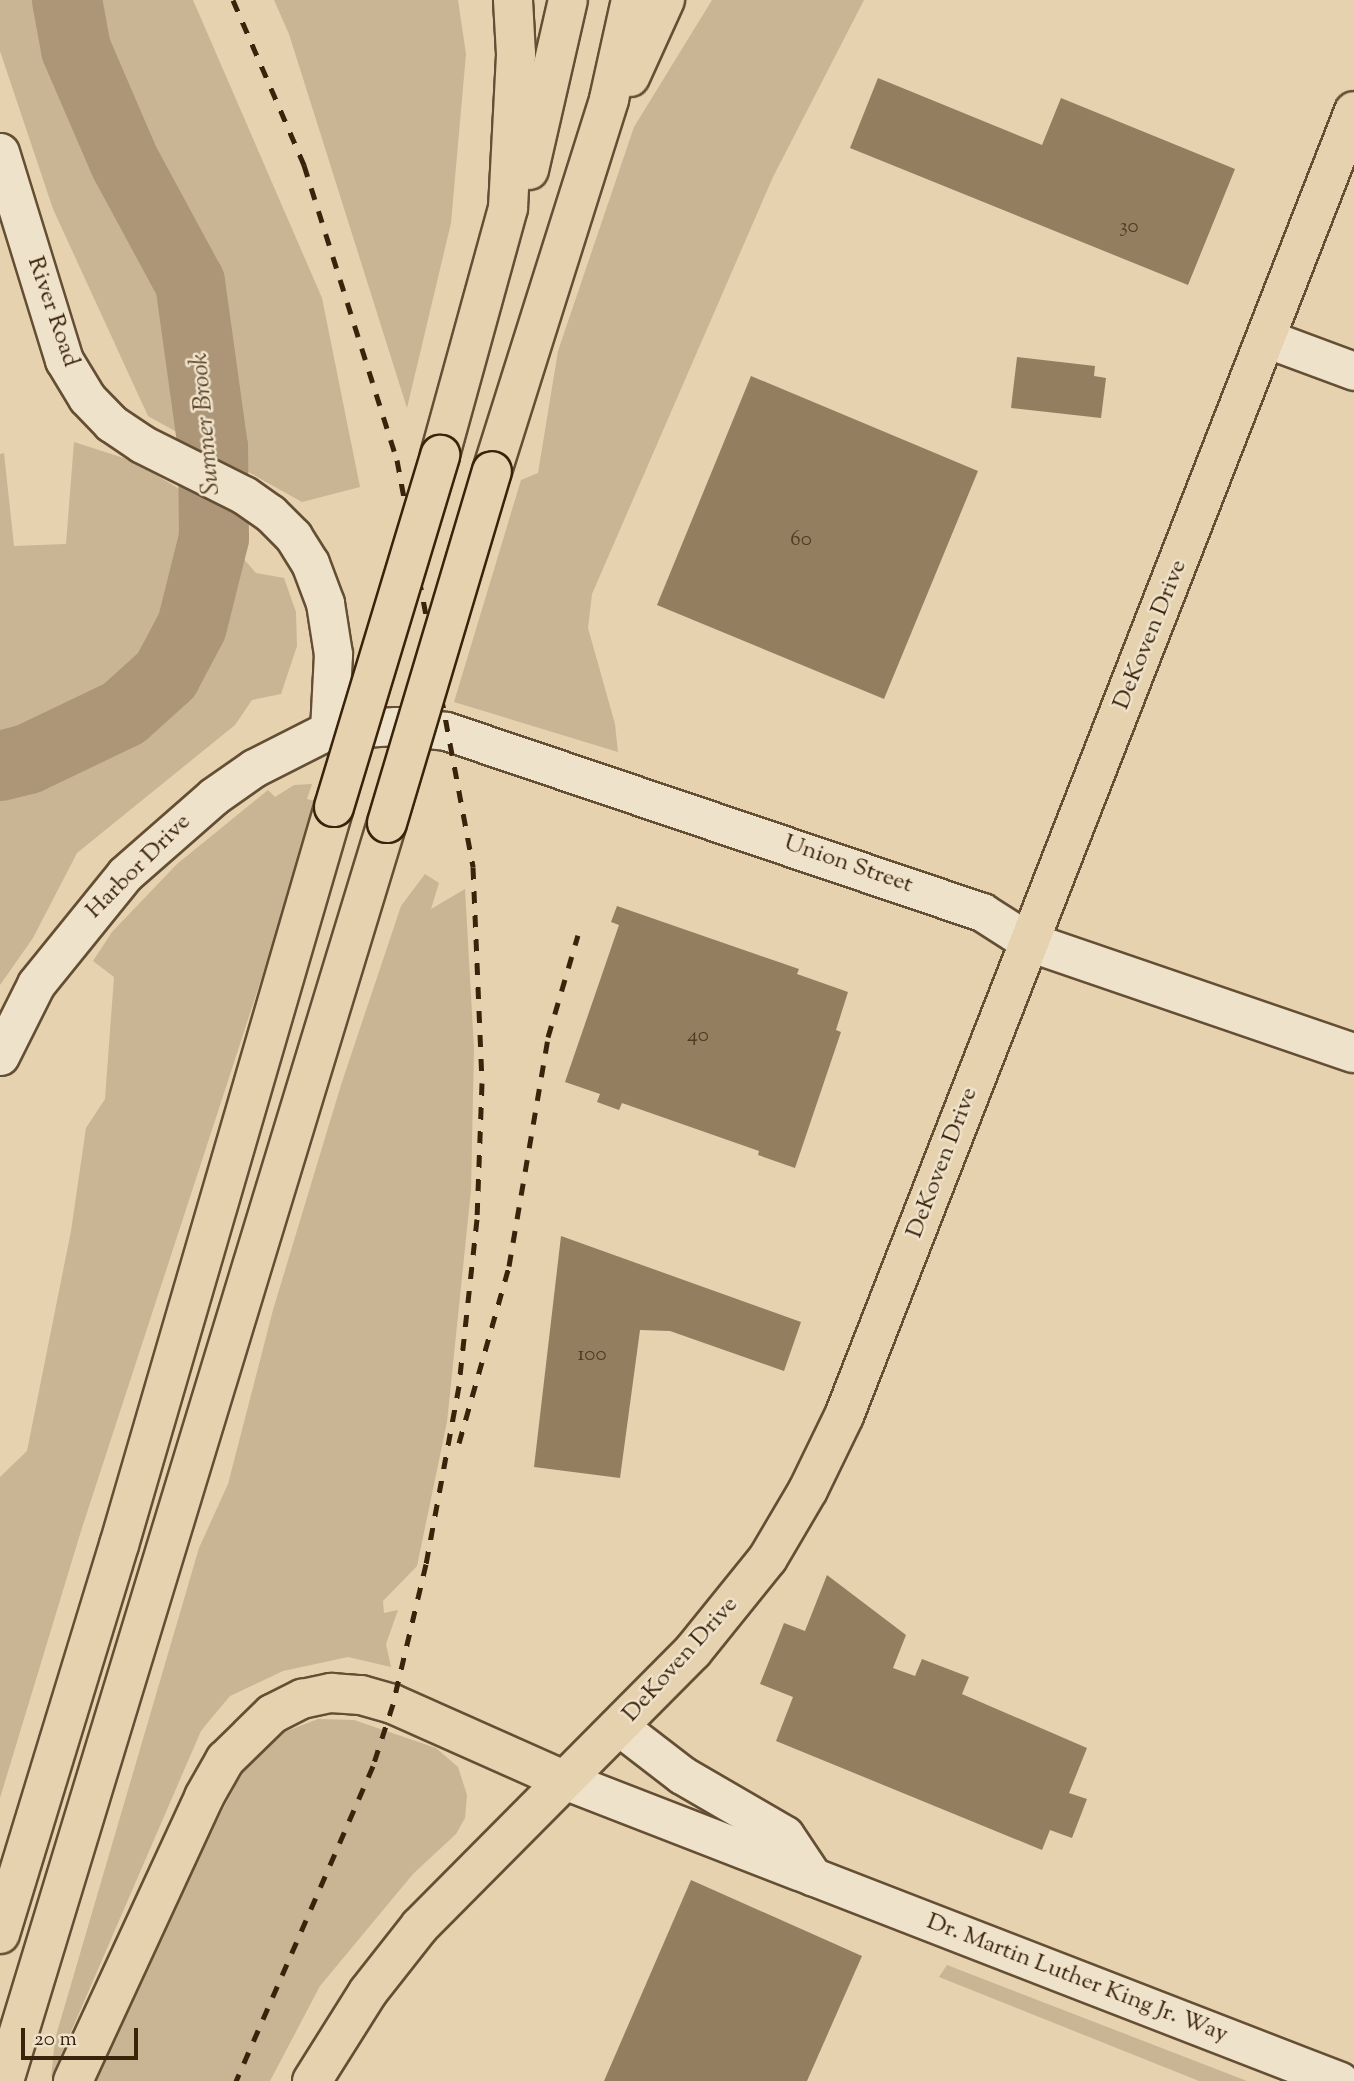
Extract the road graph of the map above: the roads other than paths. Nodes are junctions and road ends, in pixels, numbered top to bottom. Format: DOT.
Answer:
graph roads {
  1 [pos="513,0"];
  2 [pos="568,0"];
  3 [pos="631,0"];
  4 [pos="666,0"];
  5 [pos="1354,111"];
  6 [pos="0,152"];
  7 [pos="557,261"];
  8 [pos="482,315"];
  9 [pos="1268,339"];
  10 [pos="1354,372"];
  11 [pos="329,730"];
  12 [pos="1029,942"];
  13 [pos="1354,1053"];
  14 [pos="0,1056"];
  15 [pos="621,1728"];
  16 [pos="564,1780"];
  17 [pos="813,1877"];
  18 [pos="0,1934"];
  19 [pos="4,2081"];
  20 [pos="73,2081"];
  21 [pos="312,2081"];
  22 [pos="1340,2081"];
  1 -- 8 [label="main road"];
  2 -- 8 [label="main road"];
  3 -- 7 [label="main road"];
  4 -- 7 [label="main road"];
  5 -- 9 [label="main road, DeKoven Drive"];
  6 -- 11 [label="street, River Road"];
  7 -- 19 [label="main road, bridge"];
  8 -- 18 [label="main road, bridge"];
  9 -- 10 [label="street"];
  9 -- 12 [label="main road, DeKoven Drive"];
  11 -- 12 [label="street, Union Street"];
  11 -- 14 [label="street, Harbor Drive"];
  12 -- 13 [label="street, Union Street"];
  12 -- 15 [label="main road, DeKoven Drive"];
  15 -- 16 [label="main road, DeKoven Drive"];
  15 -- 17 [label="street"];
  16 -- 17 [label="street, Dr. Martin Luther King Jr. Way"];
  16 -- 20 [label="main road"];
  16 -- 21 [label="main road, DeKoven Drive"];
  17 -- 22 [label="street, Dr. Martin Luther King Jr. Way"];
}
